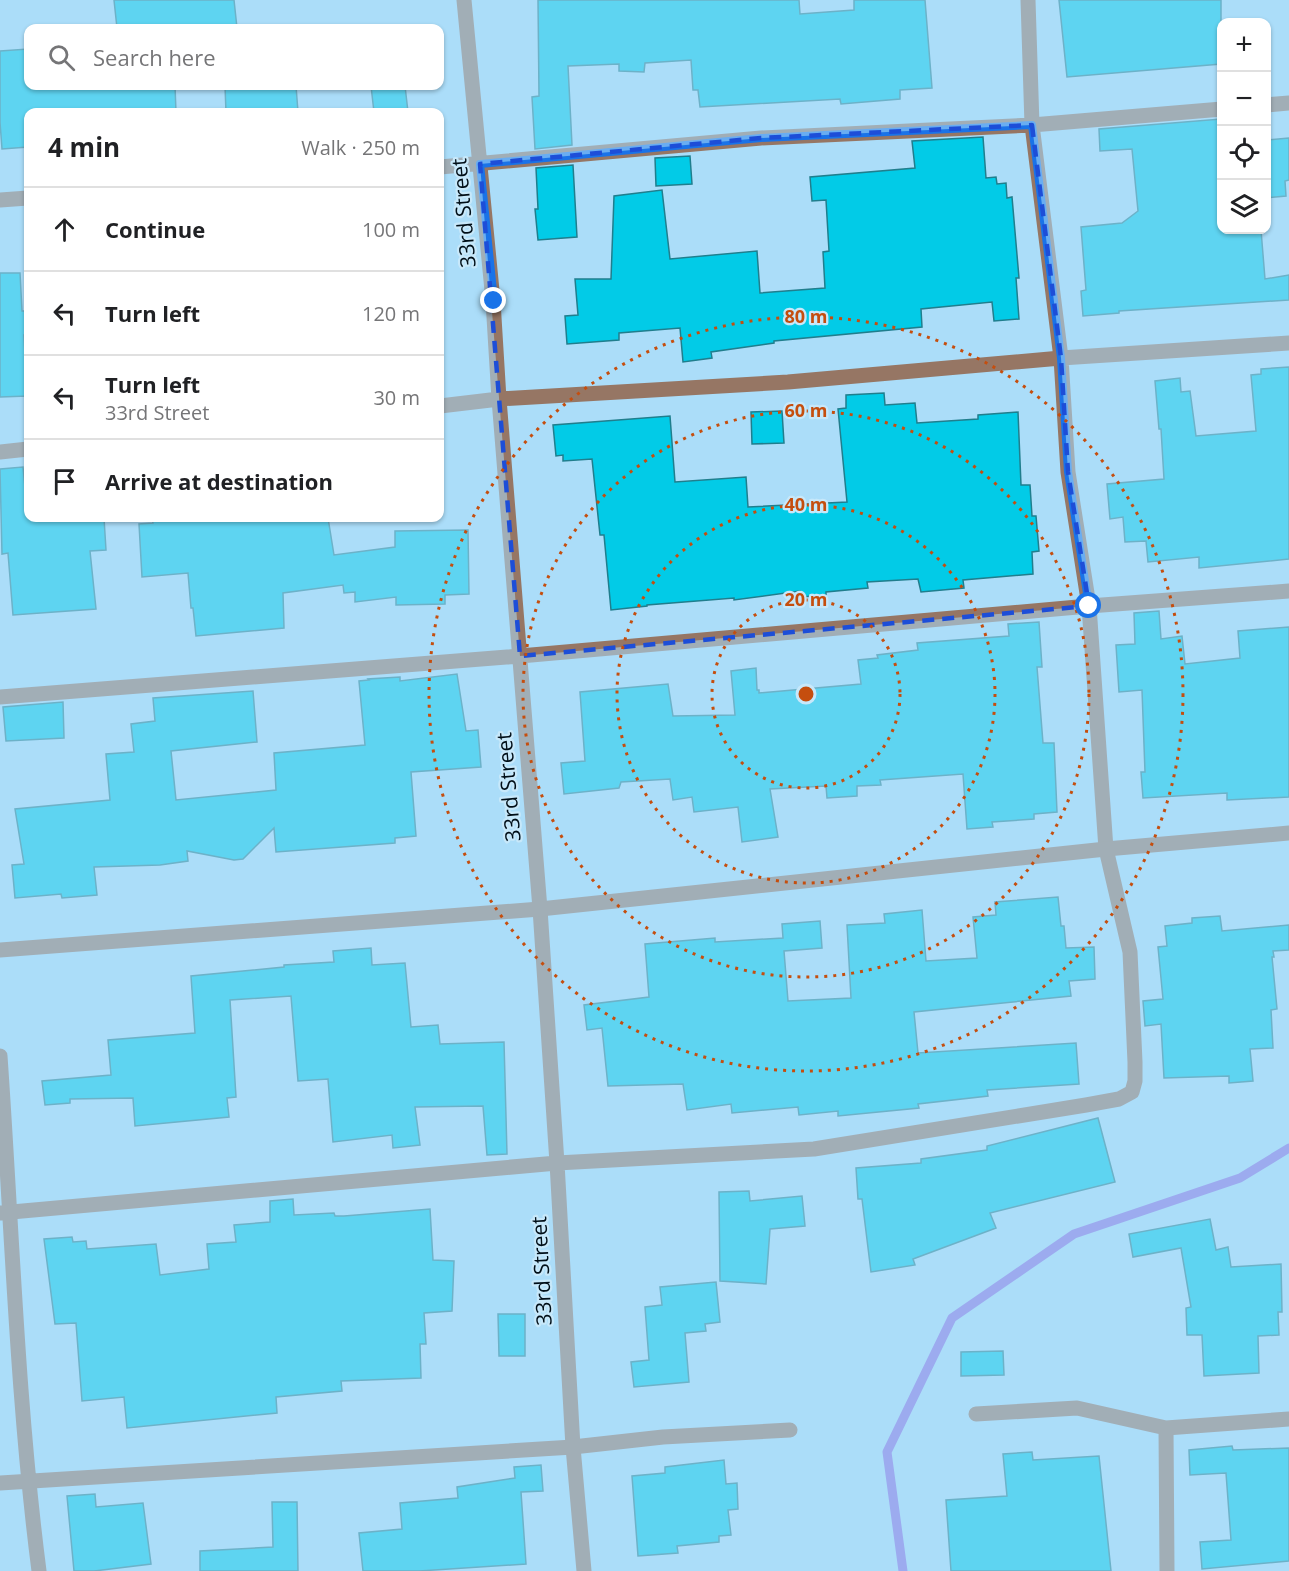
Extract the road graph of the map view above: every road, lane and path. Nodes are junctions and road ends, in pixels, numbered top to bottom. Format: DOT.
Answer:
graph roads {
  1 [pos="464,0"];
  2 [pos="1028,0"];
  3 [pos="1289,103"];
  4 [pos="1271,105"];
  5 [pos="1217,109"];
  6 [pos="1032,125"];
  7 [pos="480,164"];
  8 [pos="444,167"];
  9 [pos="24,198"];
  10 [pos="0,200"];
  11 [pos="1289,343"];
  12 [pos="1061,358"];
  13 [pos="499,399"];
  14 [pos="444,406"];
  15 [pos="24,449"];
  16 [pos="0,452"];
  17 [pos="1289,591"];
  18 [pos="1089,606"];
  19 [pos="520,656"];
  20 [pos="0,697"];
  21 [pos="1289,832"];
  22 [pos="1106,849"];
  23 [pos="540,909"];
  24 [pos="0,950"];
  25 [pos="0,1056"];
  26 [pos="557,1163"];
  27 [pos="5,1213"];
  28 [pos="976,1414"];
  29 [pos="1289,1419"];
  30 [pos="1166,1428"];
  31 [pos="790,1430"];
  32 [pos="573,1447"];
  33 [pos="28,1481"];
  34 [pos="0,1484"];
  35 [pos="39,1571"];
  36 [pos="584,1571"];
  37 [pos="1167,1571"];
  1 -- 7 [label="street, 33rd Street"];
  2 -- 6 [label="street"];
  3 -- 4 [label="street"];
  5 -- 6 [label="street"];
  6 -- 7 [label="street"];
  6 -- 12 [label="street"];
  7 -- 8 [label="street"];
  7 -- 13 [label="street, 33rd Street"];
  9 -- 10 [label="street"];
  11 -- 12 [label="street"];
  12 -- 13 [label="street"];
  12 -- 18 [label="street"];
  13 -- 14 [label="street"];
  13 -- 19 [label="street, 33rd Street"];
  15 -- 16 [label="street"];
  17 -- 18 [label="street"];
  18 -- 19 [label="street"];
  18 -- 22 [label="street"];
  19 -- 20 [label="street"];
  19 -- 23 [label="street, 33rd Street"];
  21 -- 22 [label="street"];
  22 -- 23 [label="street"];
  22 -- 26 [label="street"];
  23 -- 24 [label="street"];
  23 -- 26 [label="street, 33rd Street"];
  25 -- 27 [label="street"];
  26 -- 27 [label="street"];
  26 -- 32 [label="street, 33rd Street"];
  27 -- 33 [label="street"];
  28 -- 30 [label="street"];
  29 -- 30 [label="street"];
  30 -- 37 [label="street"];
  31 -- 32 [label="street"];
  32 -- 33 [label="street"];
  32 -- 36 [label="street, 33rd Street"];
  33 -- 34 [label="street"];
  33 -- 35 [label="street"];
}
